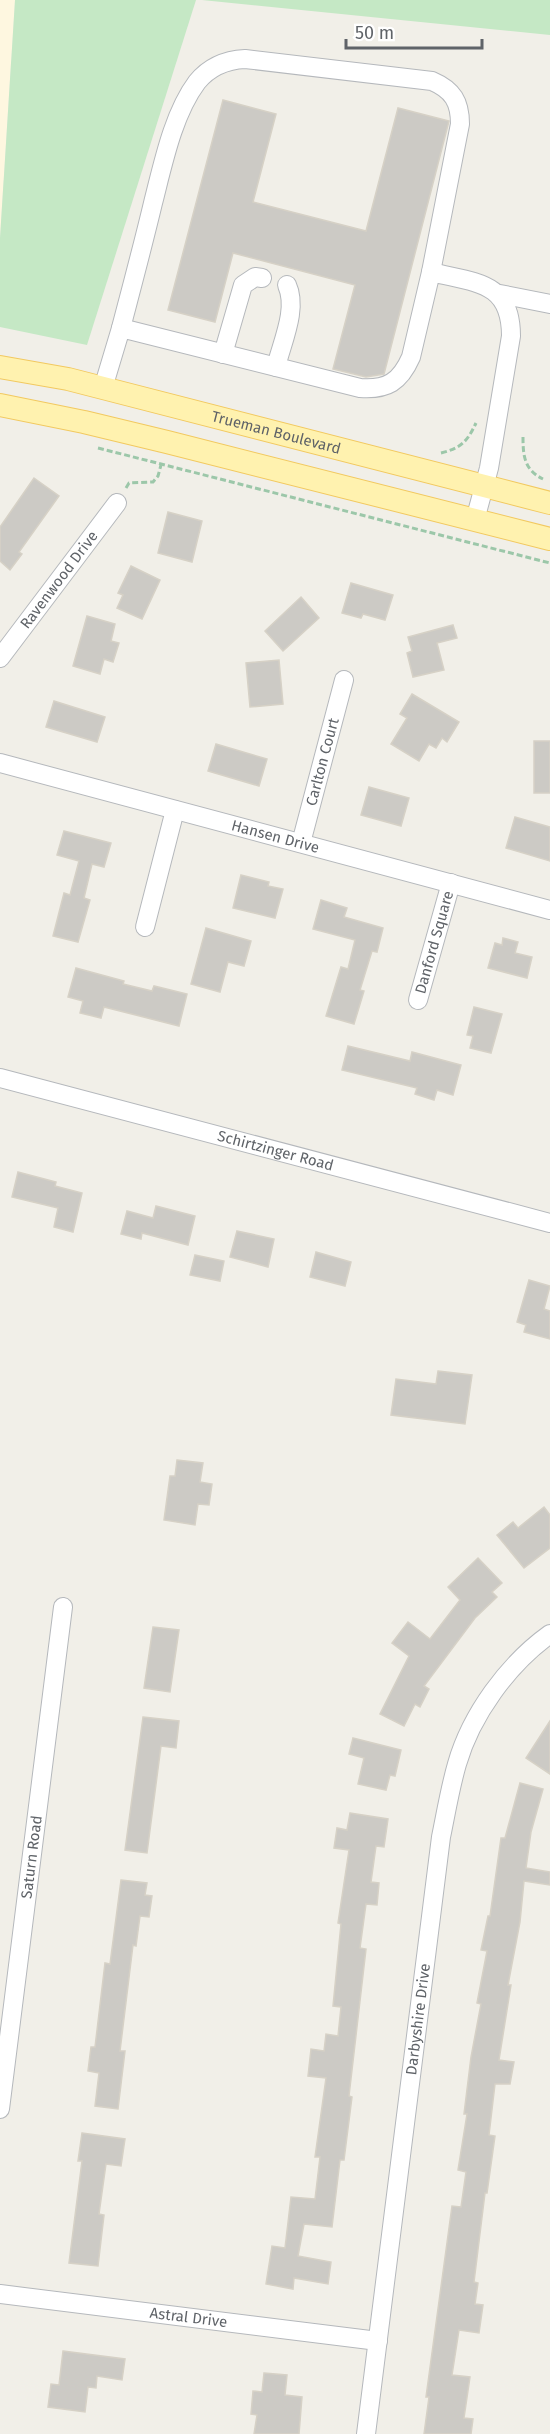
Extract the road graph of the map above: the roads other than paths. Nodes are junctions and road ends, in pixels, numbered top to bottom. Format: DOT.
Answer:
graph roads {
  1 [pos="431,272"];
  2 [pos="262,278"];
  3 [pos="287,285"];
  4 [pos="500,294"];
  5 [pos="550,304"];
  6 [pos="122,328"];
  7 [pos="223,354"];
  8 [pos="0,367"];
  9 [pos="276,367"];
  10 [pos="104,388"];
  11 [pos="0,405"];
  12 [pos="484,487"];
  13 [pos="117,503"];
  14 [pos="550,504"];
  15 [pos="475,520"];
  16 [pos="550,539"];
  17 [pos="0,658"];
  18 [pos="344,680"];
  19 [pos="0,763"];
  20 [pos="175,810"];
  21 [pos="301,843"];
  22 [pos="451,883"];
  23 [pos="550,910"];
  24 [pos="145,927"];
  25 [pos="418,1000"];
  26 [pos="0,1078"];
  27 [pos="550,1223"];
  28 [pos="63,1607"];
  29 [pos="550,1634"];
  30 [pos="0,2109"];
  31 [pos="0,2294"];
  32 [pos="378,2341"];
  33 [pos="366,2434"];
  1 -- 4 [label="street"];
  1 -- 6 [label="street"];
  1 -- 9 [label="street"];
  2 -- 7 [label="street"];
  3 -- 9 [label="street"];
  4 -- 5 [label="street"];
  4 -- 12 [label="street"];
  6 -- 7 [label="street"];
  6 -- 10 [label="street"];
  7 -- 9 [label="street"];
  8 -- 10 [label="main road, Trueman Boulevard"];
  10 -- 12 [label="main road, Trueman Boulevard"];
  11 -- 15 [label="main road"];
  12 -- 14 [label="main road, Trueman Boulevard"];
  12 -- 15 [label="street"];
  13 -- 17 [label="street, Ravenwood Drive"];
  15 -- 16 [label="main road"];
  18 -- 21 [label="street, Carlton Court"];
  19 -- 20 [label="street, Hansen Drive"];
  20 -- 21 [label="street, Hansen Drive"];
  20 -- 24 [label="street"];
  21 -- 22 [label="street, Hansen Drive"];
  22 -- 23 [label="street, Hansen Drive"];
  22 -- 25 [label="street, Danford Square"];
  26 -- 27 [label="street, Schirtzinger Road"];
  28 -- 30 [label="street, Saturn Road"];
  29 -- 32 [label="street, Darbyshire Drive"];
  31 -- 32 [label="street, Astral Drive"];
  32 -- 33 [label="street, Darbyshire Drive"];
}
